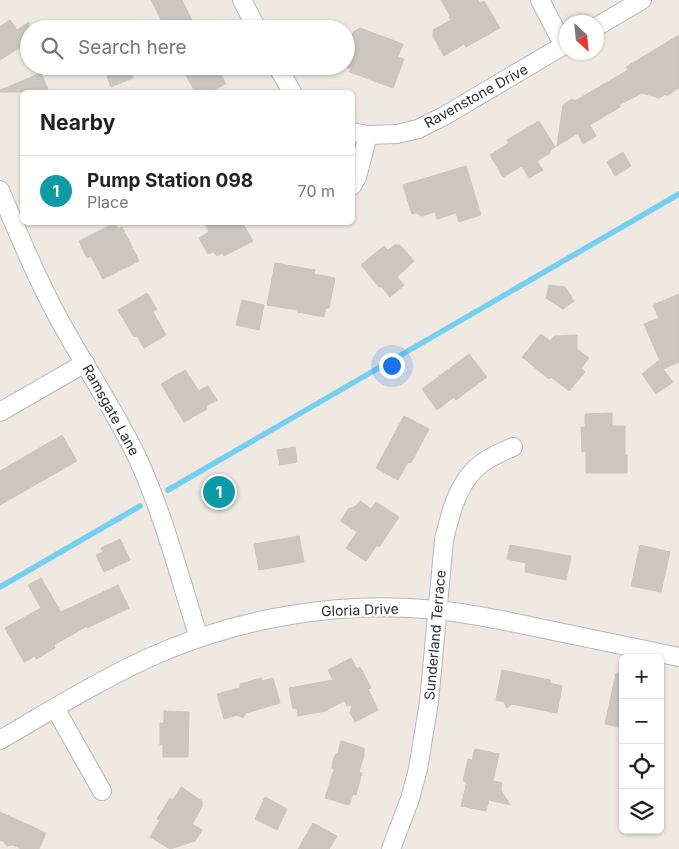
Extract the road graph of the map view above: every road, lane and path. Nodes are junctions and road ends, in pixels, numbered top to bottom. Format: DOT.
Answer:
graph roads {
  1 [pos="242,0"];
  2 [pos="540,0"];
  3 [pos="642,0"];
  4 [pos="252,20"];
  5 [pos="604,22"];
  6 [pos="559,34"];
  7 [pos="559,49"];
  8 [pos="282,75"];
  9 [pos="291,90"];
  10 [pos="360,133"];
  11 [pos="355,181"];
  12 [pos="0,190"];
  13 [pos="85,363"];
  14 [pos="0,412"];
  15 [pos="513,447"];
  16 [pos="437,610"];
  17 [pos="199,638"];
  18 [pos="679,657"];
  19 [pos="55,708"];
  20 [pos="0,740"];
  21 [pos="102,792"];
  22 [pos="391,849"];
  1 -- 4 [label="street"];
  2 -- 6 [label="street"];
  3 -- 5 [label="street"];
  7 -- 10 [label="street, Ravenstone Drive"];
  8 -- 9 [label="street"];
  10 -- 11 [label="street"];
  12 -- 13 [label="street, Ramsgate Lane"];
  13 -- 14 [label="street"];
  13 -- 17 [label="street, Ramsgate Lane"];
  15 -- 16 [label="street, Sunderland Terrace"];
  16 -- 17 [label="street, Gloria Drive"];
  16 -- 18 [label="street, Gloria Drive"];
  16 -- 22 [label="street, Sunderland Terrace"];
  17 -- 19 [label="street, Gloria Drive"];
  19 -- 20 [label="street, Gloria Drive"];
  19 -- 21 [label="street"];
}
